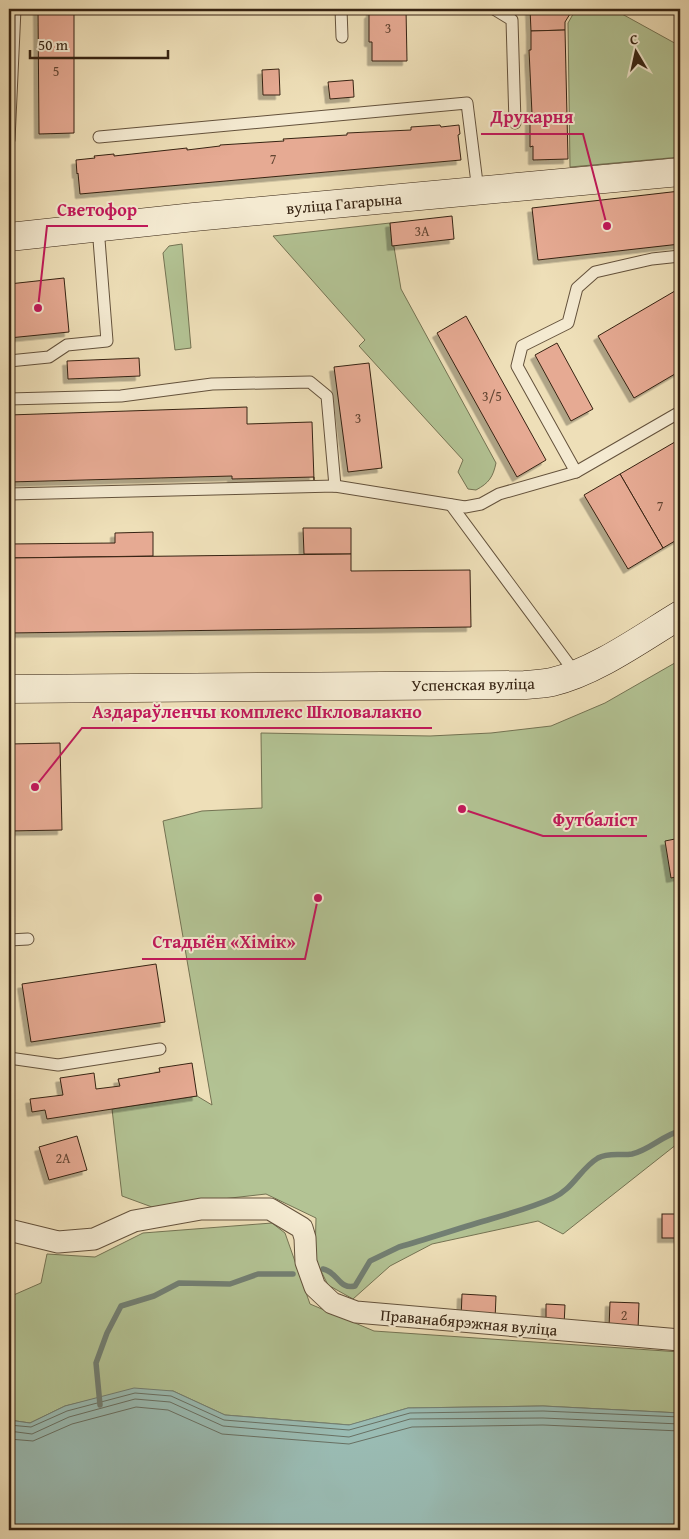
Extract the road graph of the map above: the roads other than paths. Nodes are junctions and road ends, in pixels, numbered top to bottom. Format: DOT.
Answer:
graph roads {
  1 [pos="15,9"];
  2 [pos="342,9"];
  3 [pos="494,9"];
  4 [pos="342,37"];
  5 [pos="10,109"];
  6 [pos="515,123"];
  7 [pos="99,137"];
  8 [pos="9,140"];
  9 [pos="680,172"];
  10 [pos="478,191"];
  11 [pos="98,227"];
  12 [pos="9,233"];
  13 [pos="9,237"];
  14 [pos="680,256"];
  15 [pos="9,361"];
  16 [pos="9,400"];
  17 [pos="680,412"];
  18 [pos="576,472"];
  19 [pos="335,486"];
  20 [pos="9,494"];
  21 [pos="451,505"];
  22 [pos="680,615"];
  23 [pos="576,674"];
  24 [pos="9,688"];
  25 [pos="28,939"];
  26 [pos="9,940"];
  27 [pos="160,1050"];
  28 [pos="9,1058"];
  29 [pos="9,1230"];
  30 [pos="680,1340"];
  1 -- 5 [label="lane"];
  2 -- 4 [label="lane"];
  3 -- 6 [label="lane"];
  5 -- 8 [label="lane"];
  7 -- 10 [label="lane"];
  9 -- 10 [label="main road, вуліца Гагарына"];
  10 -- 11 [label="main road, вуліца Гагарына"];
  11 -- 13 [label="main road, вуліца Гагарына"];
  11 -- 15 [label="lane"];
  12 -- 13 [label="lane"];
  14 -- 18 [label="lane"];
  16 -- 19 [label="lane"];
  17 -- 18 [label="lane"];
  18 -- 21 [label="lane"];
  19 -- 20 [label="lane"];
  19 -- 21 [label="lane"];
  21 -- 23 [label="lane"];
  22 -- 23 [label="main road, Успенская вуліца"];
  23 -- 24 [label="main road, Успенская вуліца"];
  25 -- 26 [label="lane"];
  27 -- 28 [label="lane"];
  29 -- 30 [label="street, Праванабярэжная вуліца"];
}
